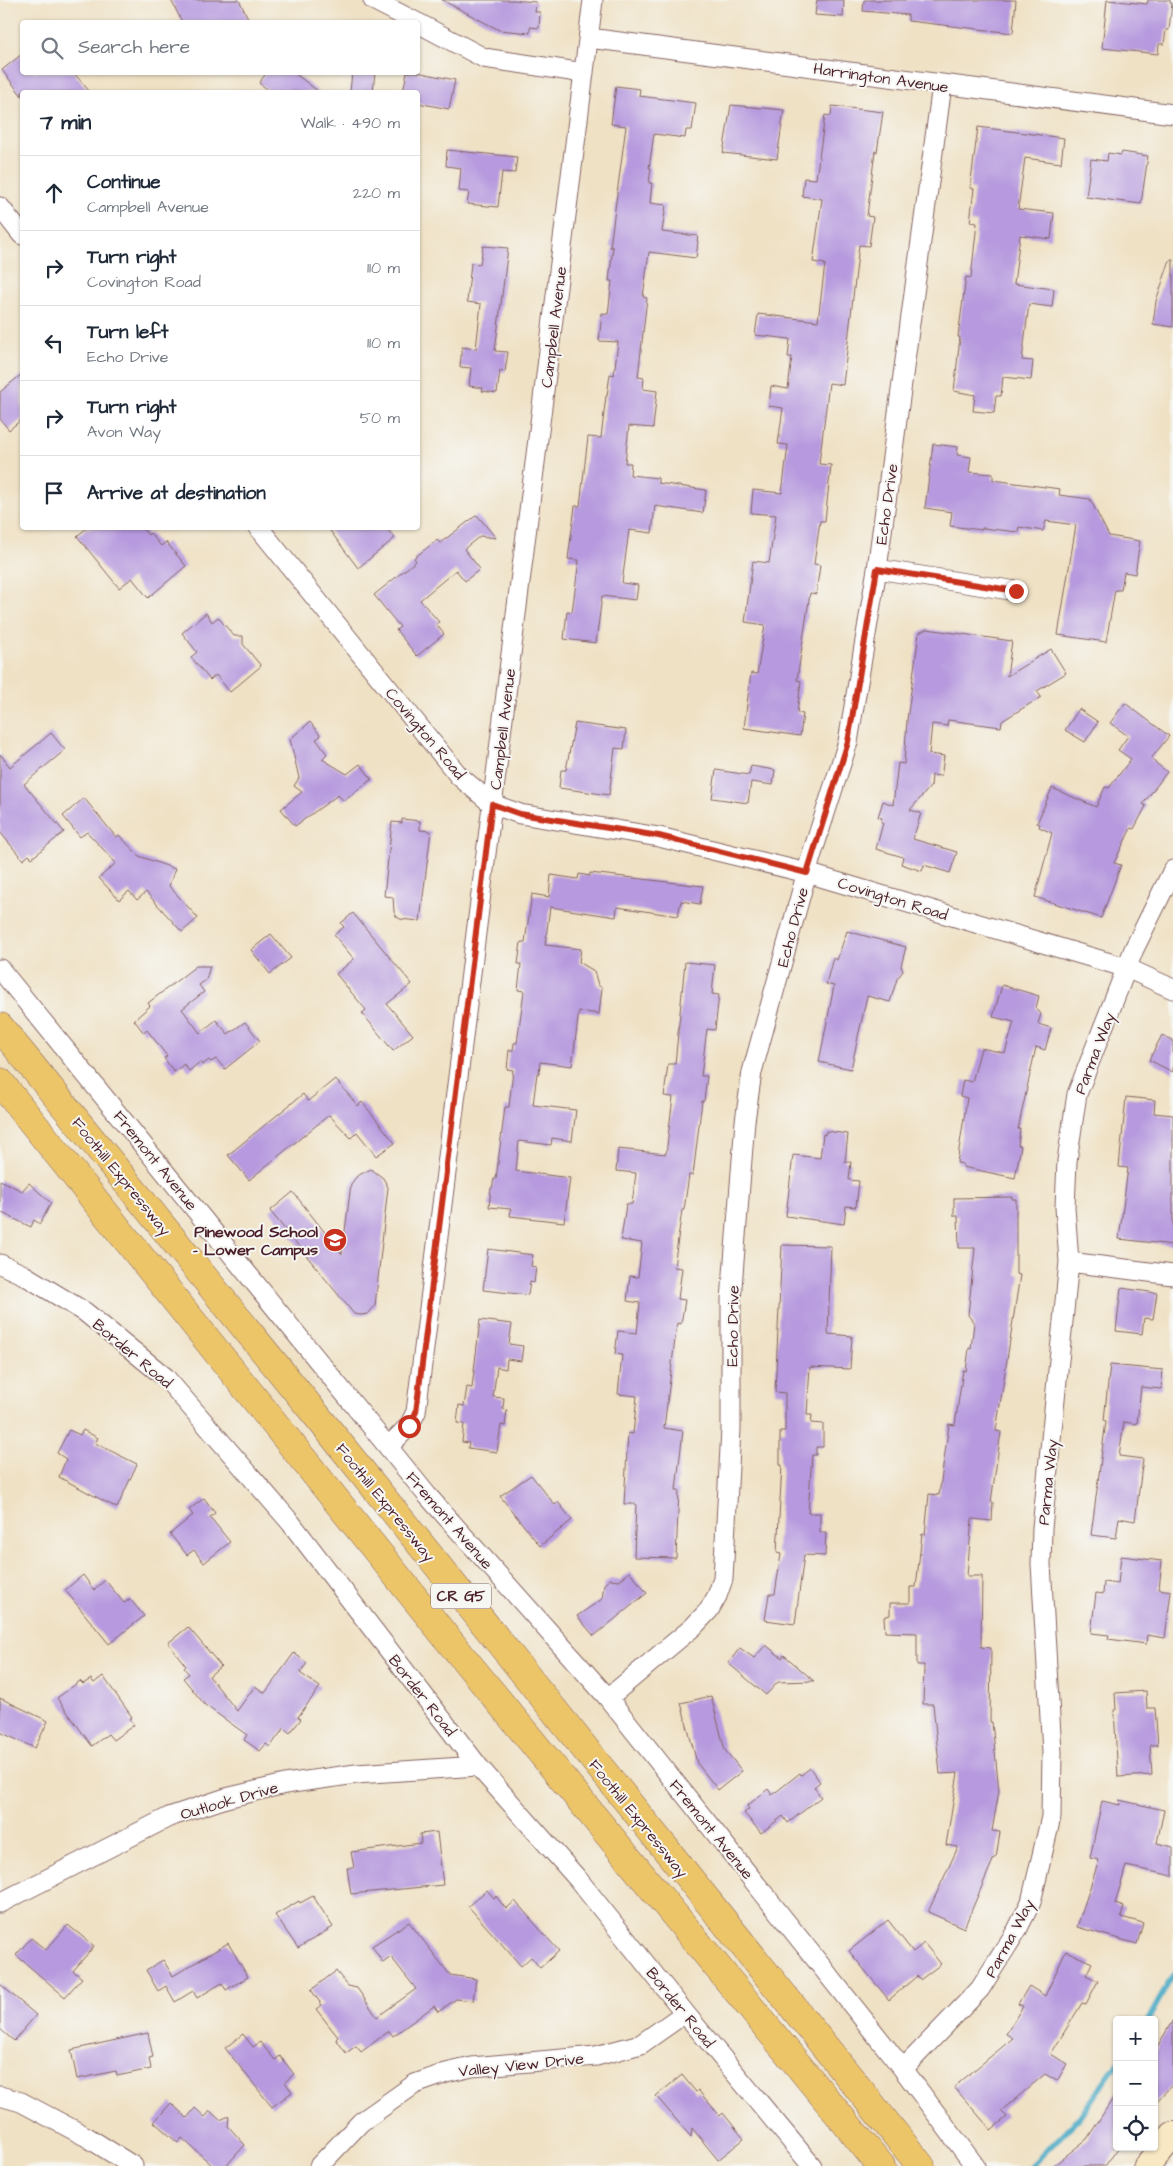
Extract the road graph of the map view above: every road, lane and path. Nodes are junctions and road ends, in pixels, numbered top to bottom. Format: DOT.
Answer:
graph roads {
  1 [pos="373,0"];
  2 [pos="593,0"];
  3 [pos="411,20"];
  4 [pos="420,25"];
  5 [pos="588,38"];
  6 [pos="584,73"];
  7 [pos="942,85"];
  8 [pos="1173,114"];
  9 [pos="0,207"];
  10 [pos="20,232"];
  11 [pos="261,530"];
  12 [pos="877,569"];
  13 [pos="1016,591"];
  14 [pos="492,804"];
  15 [pos="1173,870"];
  16 [pos="807,873"];
  17 [pos="1127,968"];
  18 [pos="0,969"];
  19 [pos="1173,989"];
  20 [pos="0,1027"];
  21 [pos="0,1082"];
  22 [pos="1069,1262"];
  23 [pos="0,1264"];
  24 [pos="1173,1275"];
  25 [pos="388,1447"];
  26 [pos="608,1698"];
  27 [pos="478,1766"];
  28 [pos="0,1903"];
  29 [pos="684,2013"];
  30 [pos="903,2068"];
  31 [pos="0,2096"];
  32 [pos="1173,2135"];
  33 [pos="133,2166"];
  34 [pos="319,2166"];
  35 [pos="812,2166"];
  36 [pos="881,2166"];
  37 [pos="921,2166"];
  38 [pos="974,2166"];
  39 [pos="1147,2166"];
  1 -- 3 [label="street"];
  2 -- 5 [label="street, Campbell Avenue"];
  4 -- 6 [label="street"];
  5 -- 6 [label="street, Campbell Avenue"];
  5 -- 7 [label="street, Harrington Avenue"];
  6 -- 14 [label="street, Campbell Avenue"];
  7 -- 8 [label="street, Harrington Avenue"];
  7 -- 12 [label="street, Echo Drive"];
  9 -- 10 [label="street"];
  11 -- 14 [label="street, Covington Road"];
  12 -- 13 [label="street"];
  12 -- 16 [label="street, Echo Drive"];
  14 -- 16 [label="street, Covington Road"];
  14 -- 25 [label="street, Campbell Avenue"];
  15 -- 17 [label="street, Parma Way"];
  16 -- 17 [label="street, Covington Road"];
  16 -- 26 [label="street, Echo Drive"];
  17 -- 19 [label="street, Covington Road"];
  17 -- 22 [label="street, Parma Way"];
  18 -- 25 [label="street, Fremont Avenue"];
  20 -- 37 [label="highway, Foothill Expressway / CR G5"];
  21 -- 36 [label="highway, Foothill Expressway / CR G5"];
  22 -- 24 [label="street"];
  22 -- 30 [label="street, Parma Way"];
  23 -- 27 [label="street, Border Road"];
  25 -- 26 [label="street, Fremont Avenue"];
  26 -- 30 [label="street, Fremont Avenue"];
  27 -- 28 [label="street, Outlook Drive"];
  27 -- 29 [label="street, Border Road"];
  29 -- 34 [label="street, Valley View Drive"];
  29 -- 35 [label="street, Border Road"];
  30 -- 38 [label="street, Fremont Avenue"];
  31 -- 33 [label="street"];
  32 -- 39 [label="street"];
}
